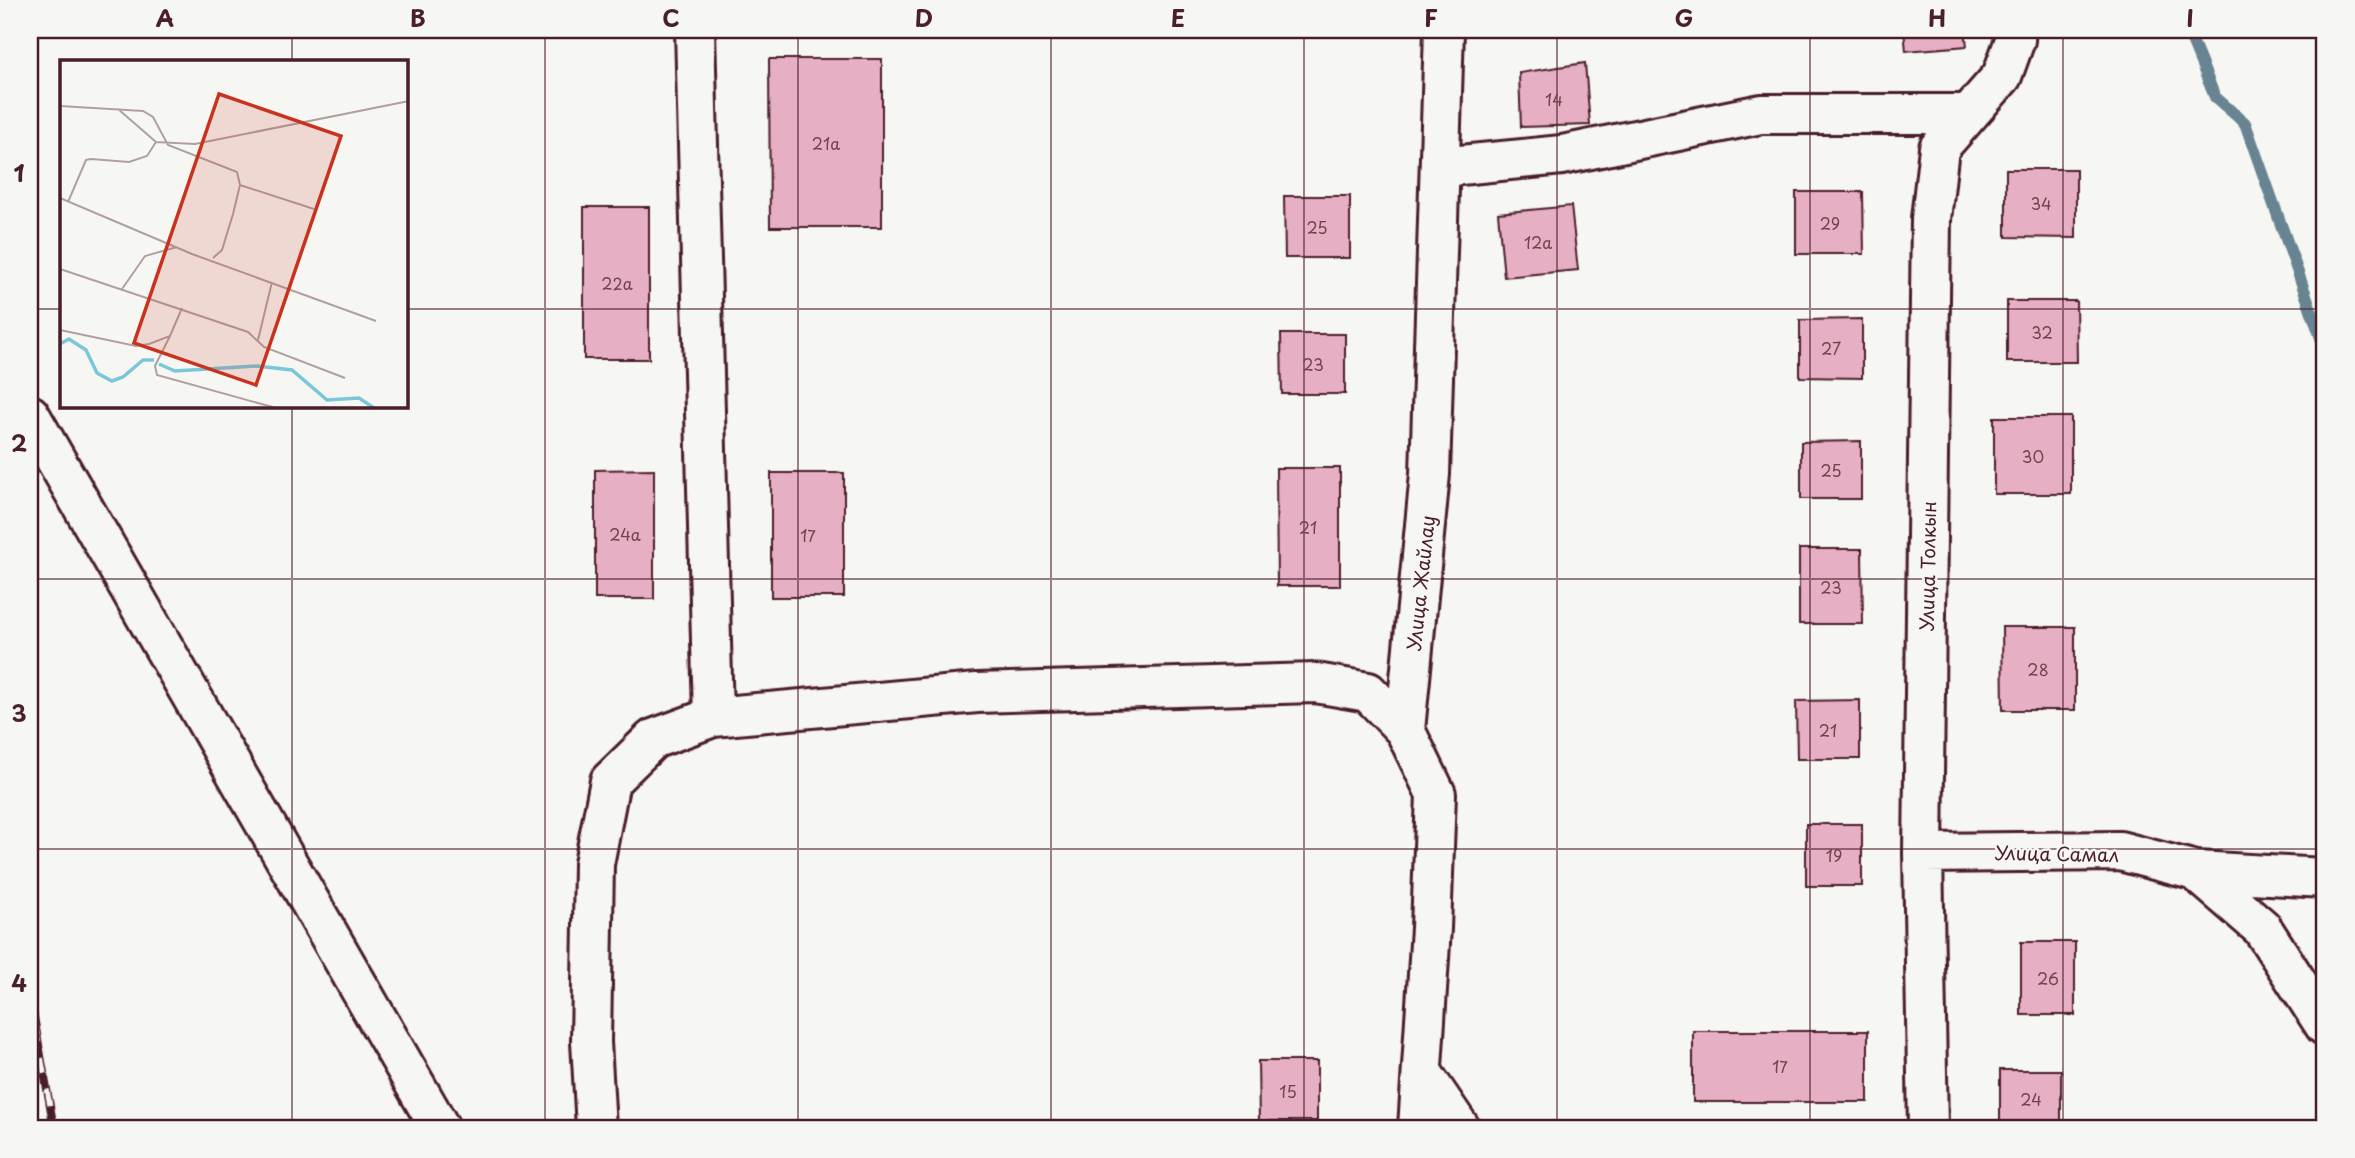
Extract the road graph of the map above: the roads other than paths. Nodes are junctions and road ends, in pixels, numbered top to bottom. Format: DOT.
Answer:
graph roads {
  1 [pos="695,30"];
  2 [pos="1444,30"];
  3 [pos="2016,30"];
  4 [pos="1968,114"];
  5 [pos="1440,167"];
  6 [pos="30,415"];
  7 [pos="713,718"];
  8 [pos="1405,730"];
  9 [pos="1923,853"];
  10 [pos="2196,871"];
  11 [pos="2325,878"];
  12 [pos="2325,1026"];
  13 [pos="1422,1072"];
  14 [pos="440,1128"];
  15 [pos="596,1128"];
  16 [pos="1418,1128"];
  17 [pos="1460,1128"];
  18 [pos="1928,1128"];
  1 -- 7 [label="street"];
  2 -- 5 [label="street, Улица Жайлау"];
  3 -- 4 [label="street, Улица Толкын"];
  4 -- 5 [label="street"];
  4 -- 9 [label="street, Улица Толкын"];
  5 -- 8 [label="street, Улица Жайлау"];
  6 -- 14 [label="street"];
  7 -- 8 [label="street"];
  7 -- 15 [label="street"];
  8 -- 13 [label="street"];
  9 -- 10 [label="street, Улица Самал"];
  9 -- 18 [label="street, Улица Толкын"];
  10 -- 11 [label="street"];
  10 -- 12 [label="street, Улица Самал"];
  13 -- 16 [label="street"];
  13 -- 17 [label="street"];
}
